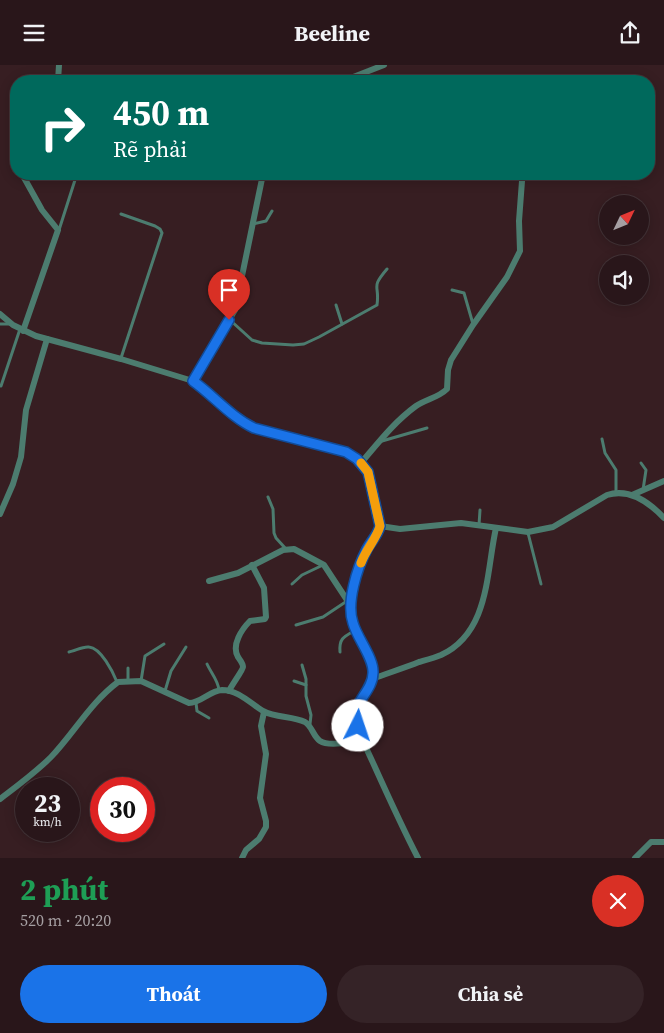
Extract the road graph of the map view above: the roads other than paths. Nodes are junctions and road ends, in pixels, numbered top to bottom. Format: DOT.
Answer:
graph roads {
  1 [pos="383,65"];
  2 [pos="358,75"];
  3 [pos="25,180"];
  4 [pos="75,180"];
  5 [pos="262,180"];
  6 [pos="522,181"];
  7 [pos="272,211"];
  8 [pos="121,214"];
  9 [pos="252,224"];
  10 [pos="58,230"];
  11 [pos="387,269"];
  12 [pos="452,290"];
  13 [pos="336,305"];
  14 [pos="0,314"];
  15 [pos="229,320"];
  16 [pos="11,323"];
  17 [pos="0,324"];
  18 [pos="342,324"];
  19 [pos="473,325"];
  20 [pos="22,330"];
  21 [pos="47,339"];
  22 [pos="121,359"];
  23 [pos="193,381"];
  24 [pos="0,385"];
  25 [pos="428,428"];
  26 [pos="602,439"];
  27 [pos="379,441"];
  28 [pos="361,463"];
  29 [pos="641,463"];
  30 [pos="664,481"];
  31 [pos="642,491"];
  32 [pos="616,492"];
  33 [pos="632,495"];
  34 [pos="268,497"];
  35 [pos="480,510"];
  36 [pos="0,514"];
  37 [pos="664,518"];
  38 [pos="479,525"];
  39 [pos="380,526"];
  40 [pos="496,528"];
  41 [pos="528,532"];
  42 [pos="286,549"];
  43 [pos="252,565"];
  44 [pos="324,565"];
  45 [pos="209,581"];
  46 [pos="292,584"];
  47 [pos="541,584"];
  48 [pos="350,599"];
  49 [pos="296,625"];
  50 [pos="355,631"];
  51 [pos="164,644"];
  52 [pos="186,647"];
  53 [pos="69,653"];
  54 [pos="340,653"];
  55 [pos="207,664"];
  56 [pos="302,665"];
  57 [pos="128,668"];
  58 [pos="372,679"];
  59 [pos="128,681"];
  60 [pos="141,681"];
  61 [pos="294,681"];
  62 [pos="118,682"];
  63 [pos="306,685"];
  64 [pos="219,690"];
  65 [pos="228,691"];
  66 [pos="165,692"];
  67 [pos="196,702"];
  68 [pos="264,712"];
  69 [pos="209,718"];
  70 [pos="310,725"];
  71 [pos="363,739"];
  72 [pos="0,799"];
  73 [pos="664,842"];
  74 [pos="242,858"];
  75 [pos="418,858"];
  76 [pos="635,858"];
  1 -- 2 [label="street"];
  3 -- 10 [label="street"];
  4 -- 10 [label="lane"];
  5 -- 9 [label="street"];
  6 -- 19 [label="street"];
  7 -- 9 [label="lane"];
  8 -- 22 [label="lane"];
  9 -- 15 [label="street"];
  10 -- 20 [label="street"];
  11 -- 18 [label="lane"];
  12 -- 19 [label="lane"];
  13 -- 18 [label="lane"];
  14 -- 16 [label="street"];
  15 -- 18 [label="lane"];
  15 -- 23 [label="street"];
  16 -- 17 [label="lane"];
  16 -- 20 [label="street"];
  19 -- 27 [label="street"];
  20 -- 21 [label="street"];
  20 -- 24 [label="lane"];
  21 -- 22 [label="street"];
  21 -- 36 [label="street"];
  22 -- 23 [label="street"];
  23 -- 28 [label="street"];
  25 -- 27 [label="lane"];
  26 -- 32 [label="lane"];
  27 -- 28 [label="street"];
  28 -- 39 [label="street"];
  29 -- 31 [label="lane"];
  30 -- 31 [label="street"];
  31 -- 33 [label="street"];
  32 -- 33 [label="street"];
  32 -- 41 [label="street"];
  33 -- 37 [label="street"];
  34 -- 42 [label="lane"];
  35 -- 38 [label="lane"];
  38 -- 39 [label="street"];
  38 -- 40 [label="street"];
  39 -- 48 [label="street"];
  40 -- 41 [label="street"];
  40 -- 58 [label="street"];
  41 -- 47 [label="lane"];
  42 -- 43 [label="street"];
  42 -- 44 [label="street"];
  43 -- 45 [label="street"];
  43 -- 65 [label="street"];
  44 -- 46 [label="lane"];
  44 -- 48 [label="street"];
  48 -- 49 [label="lane"];
  48 -- 50 [label="street"];
  50 -- 54 [label="lane"];
  50 -- 58 [label="street"];
  51 -- 60 [label="lane"];
  52 -- 66 [label="lane"];
  53 -- 62 [label="lane"];
  55 -- 64 [label="lane"];
  56 -- 63 [label="lane"];
  57 -- 59 [label="lane"];
  58 -- 71 [label="street"];
  59 -- 60 [label="street"];
  59 -- 62 [label="street"];
  60 -- 66 [label="street"];
  61 -- 63 [label="lane"];
  62 -- 72 [label="street"];
  63 -- 70 [label="lane"];
  64 -- 65 [label="street"];
  64 -- 67 [label="street"];
  65 -- 68 [label="street"];
  66 -- 67 [label="street"];
  67 -- 69 [label="lane"];
  68 -- 70 [label="street"];
  68 -- 74 [label="street"];
  70 -- 71 [label="street"];
  71 -- 75 [label="street"];
  73 -- 76 [label="street"];
}
